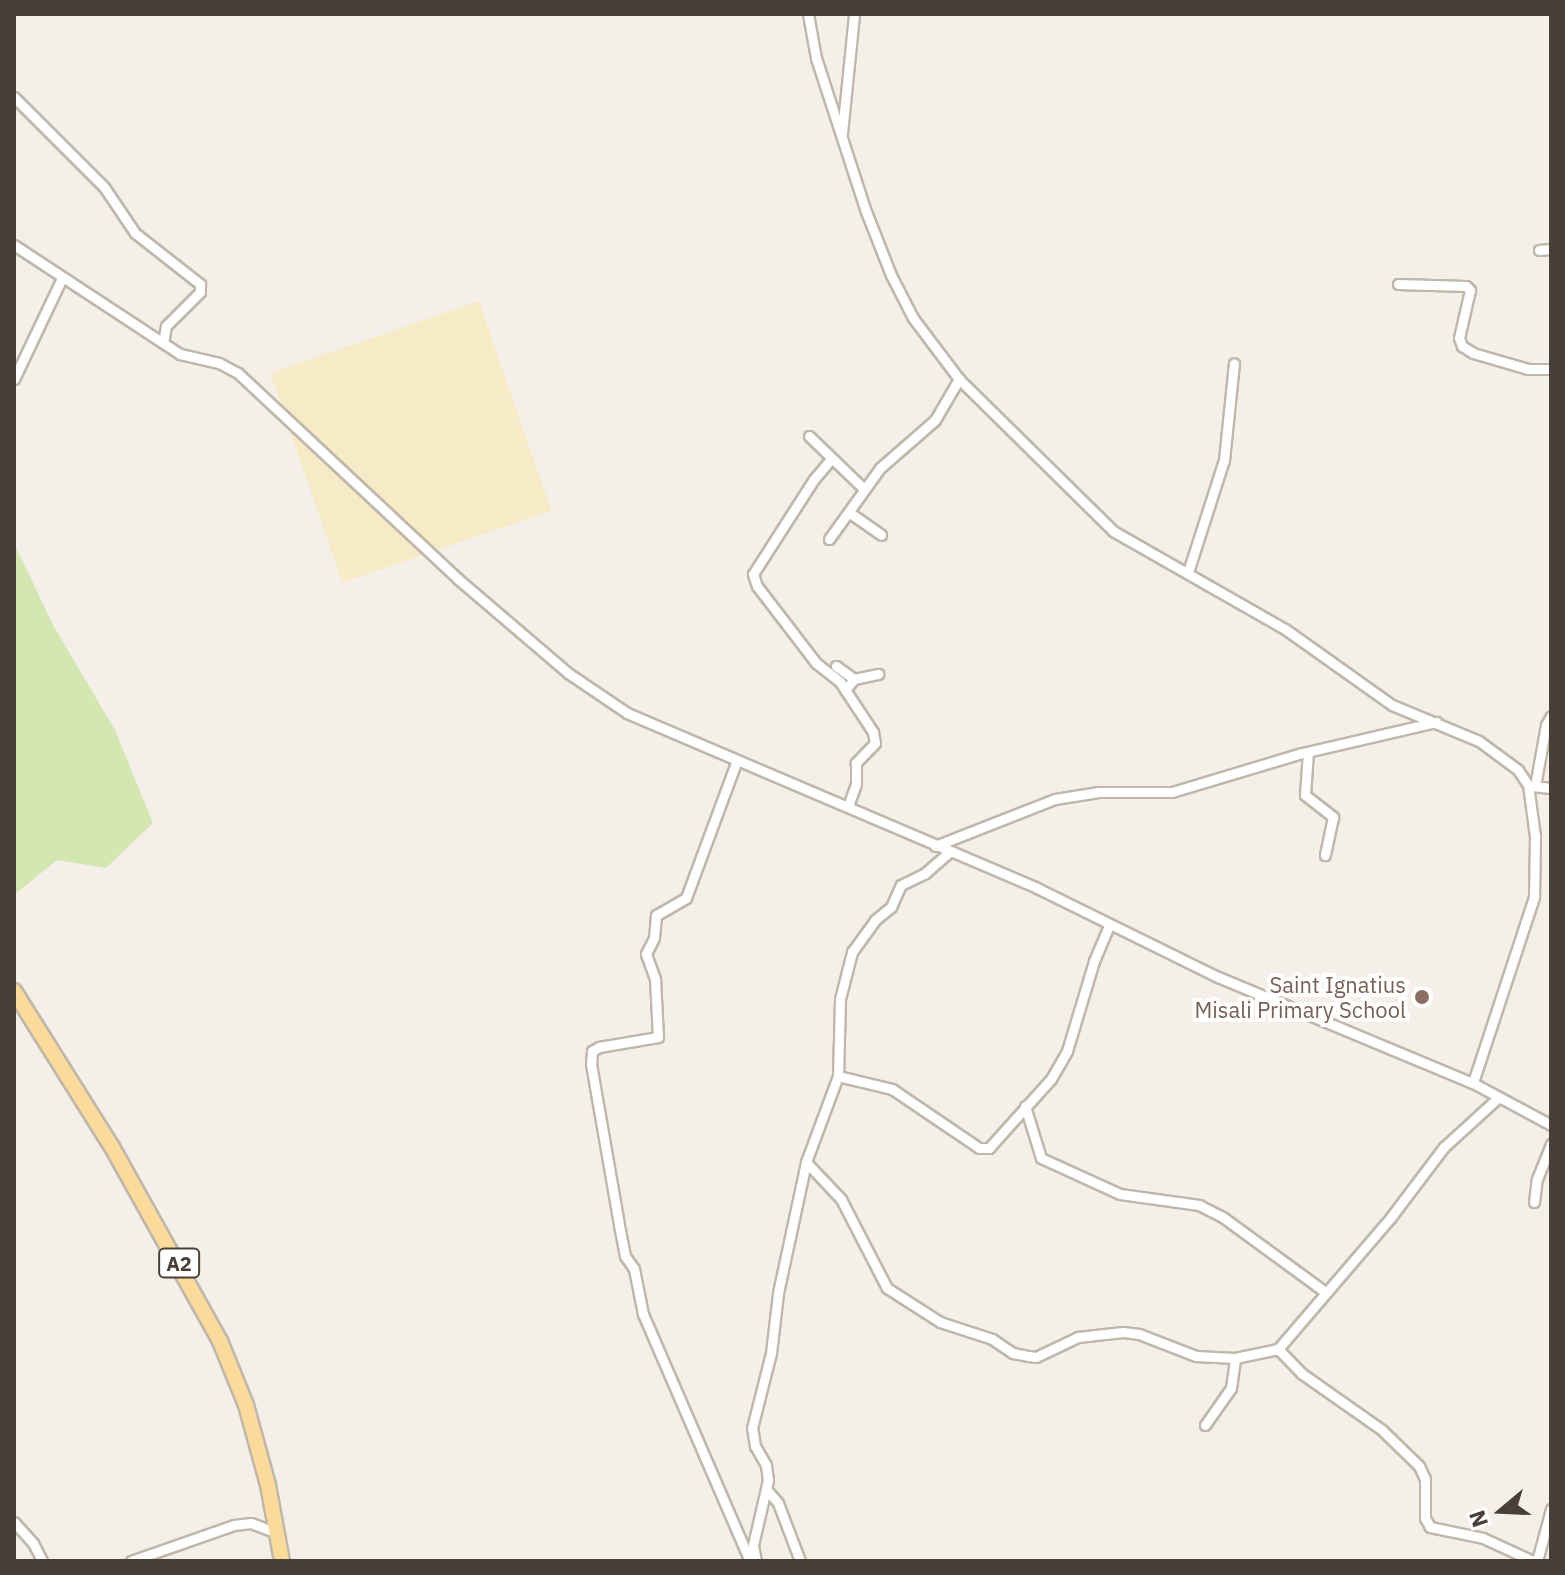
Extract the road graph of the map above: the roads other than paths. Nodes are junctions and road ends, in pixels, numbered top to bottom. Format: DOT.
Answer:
graph roads {
  1 [pos="808,14"];
  2 [pos="854,14"];
  3 [pos="14,97"];
  4 [pos="842,137"];
  5 [pos="14,245"];
  6 [pos="1551,249"];
  7 [pos="1539,250"];
  8 [pos="62,278"];
  9 [pos="1398,284"];
  10 [pos="163,343"];
  11 [pos="1234,364"];
  12 [pos="1551,369"];
  13 [pos="14,379"];
  14 [pos="959,379"];
  15 [pos="809,436"];
  16 [pos="831,459"];
  17 [pos="864,489"];
  18 [pos="850,513"];
  19 [pos="881,535"];
  20 [pos="829,539"];
  21 [pos="1188,572"];
  22 [pos="836,666"];
  23 [pos="878,674"];
  24 [pos="854,679"];
  25 [pos="845,690"];
  26 [pos="1551,716"];
  27 [pos="1436,722"];
  28 [pos="1308,752"];
  29 [pos="737,760"];
  30 [pos="1531,786"];
  31 [pos="1551,788"];
  32 [pos="848,806"];
  33 [pos="935,846"];
  34 [pos="949,852"];
  35 [pos="1325,855"];
  36 [pos="1109,925"];
  37 [pos="14,991"];
  38 [pos="838,1076"];
  39 [pos="1473,1083"];
  40 [pos="1499,1097"];
  41 [pos="1025,1106"];
  42 [pos="1551,1125"];
  43 [pos="1551,1144"];
  44 [pos="806,1162"];
  45 [pos="1534,1202"];
  46 [pos="1325,1292"];
  47 [pos="1278,1349"];
  48 [pos="1235,1358"];
  49 [pos="1205,1425"];
  50 [pos="766,1489"];
  51 [pos="1551,1509"];
  52 [pos="14,1522"];
  53 [pos="277,1533"];
  54 [pos="42,1561"];
  55 [pos="131,1561"];
  56 [pos="282,1561"];
  57 [pos="753,1561"];
  58 [pos="800,1561"];
  59 [pos="1535,1561"];
  1 -- 4 [label="street"];
  2 -- 4 [label="street"];
  3 -- 10 [label="street"];
  4 -- 14 [label="street"];
  5 -- 8 [label="street"];
  6 -- 7 [label="street"];
  8 -- 10 [label="street"];
  8 -- 13 [label="street"];
  9 -- 12 [label="street"];
  10 -- 29 [label="street"];
  11 -- 21 [label="street"];
  14 -- 17 [label="street"];
  14 -- 21 [label="street"];
  15 -- 16 [label="street"];
  16 -- 17 [label="street"];
  16 -- 25 [label="street"];
  17 -- 18 [label="street"];
  18 -- 19 [label="street"];
  18 -- 20 [label="street"];
  21 -- 27 [label="street"];
  22 -- 24 [label="street"];
  23 -- 24 [label="street"];
  24 -- 25 [label="street"];
  25 -- 32 [label="street"];
  26 -- 30 [label="street"];
  27 -- 28 [label="street"];
  27 -- 30 [label="street"];
  28 -- 33 [label="street"];
  28 -- 35 [label="street"];
  29 -- 32 [label="street"];
  29 -- 57 [label="street"];
  30 -- 31 [label="street"];
  30 -- 39 [label="street"];
  32 -- 33 [label="street"];
  33 -- 34 [label="street"];
  34 -- 36 [label="street"];
  34 -- 38 [label="street"];
  36 -- 39 [label="street"];
  36 -- 41 [label="street"];
  37 -- 53 [label="main road, A2"];
  38 -- 41 [label="street"];
  38 -- 44 [label="street"];
  39 -- 40 [label="street"];
  40 -- 42 [label="street"];
  40 -- 46 [label="street"];
  41 -- 46 [label="street"];
  43 -- 45 [label="street"];
  44 -- 48 [label="street"];
  44 -- 50 [label="street"];
  46 -- 47 [label="street"];
  47 -- 48 [label="street"];
  47 -- 59 [label="street"];
  48 -- 49 [label="street"];
  50 -- 57 [label="street"];
  50 -- 58 [label="street"];
  51 -- 59 [label="street"];
  52 -- 54 [label="street"];
  53 -- 55 [label="street"];
  53 -- 56 [label="main road, A2"];
}
